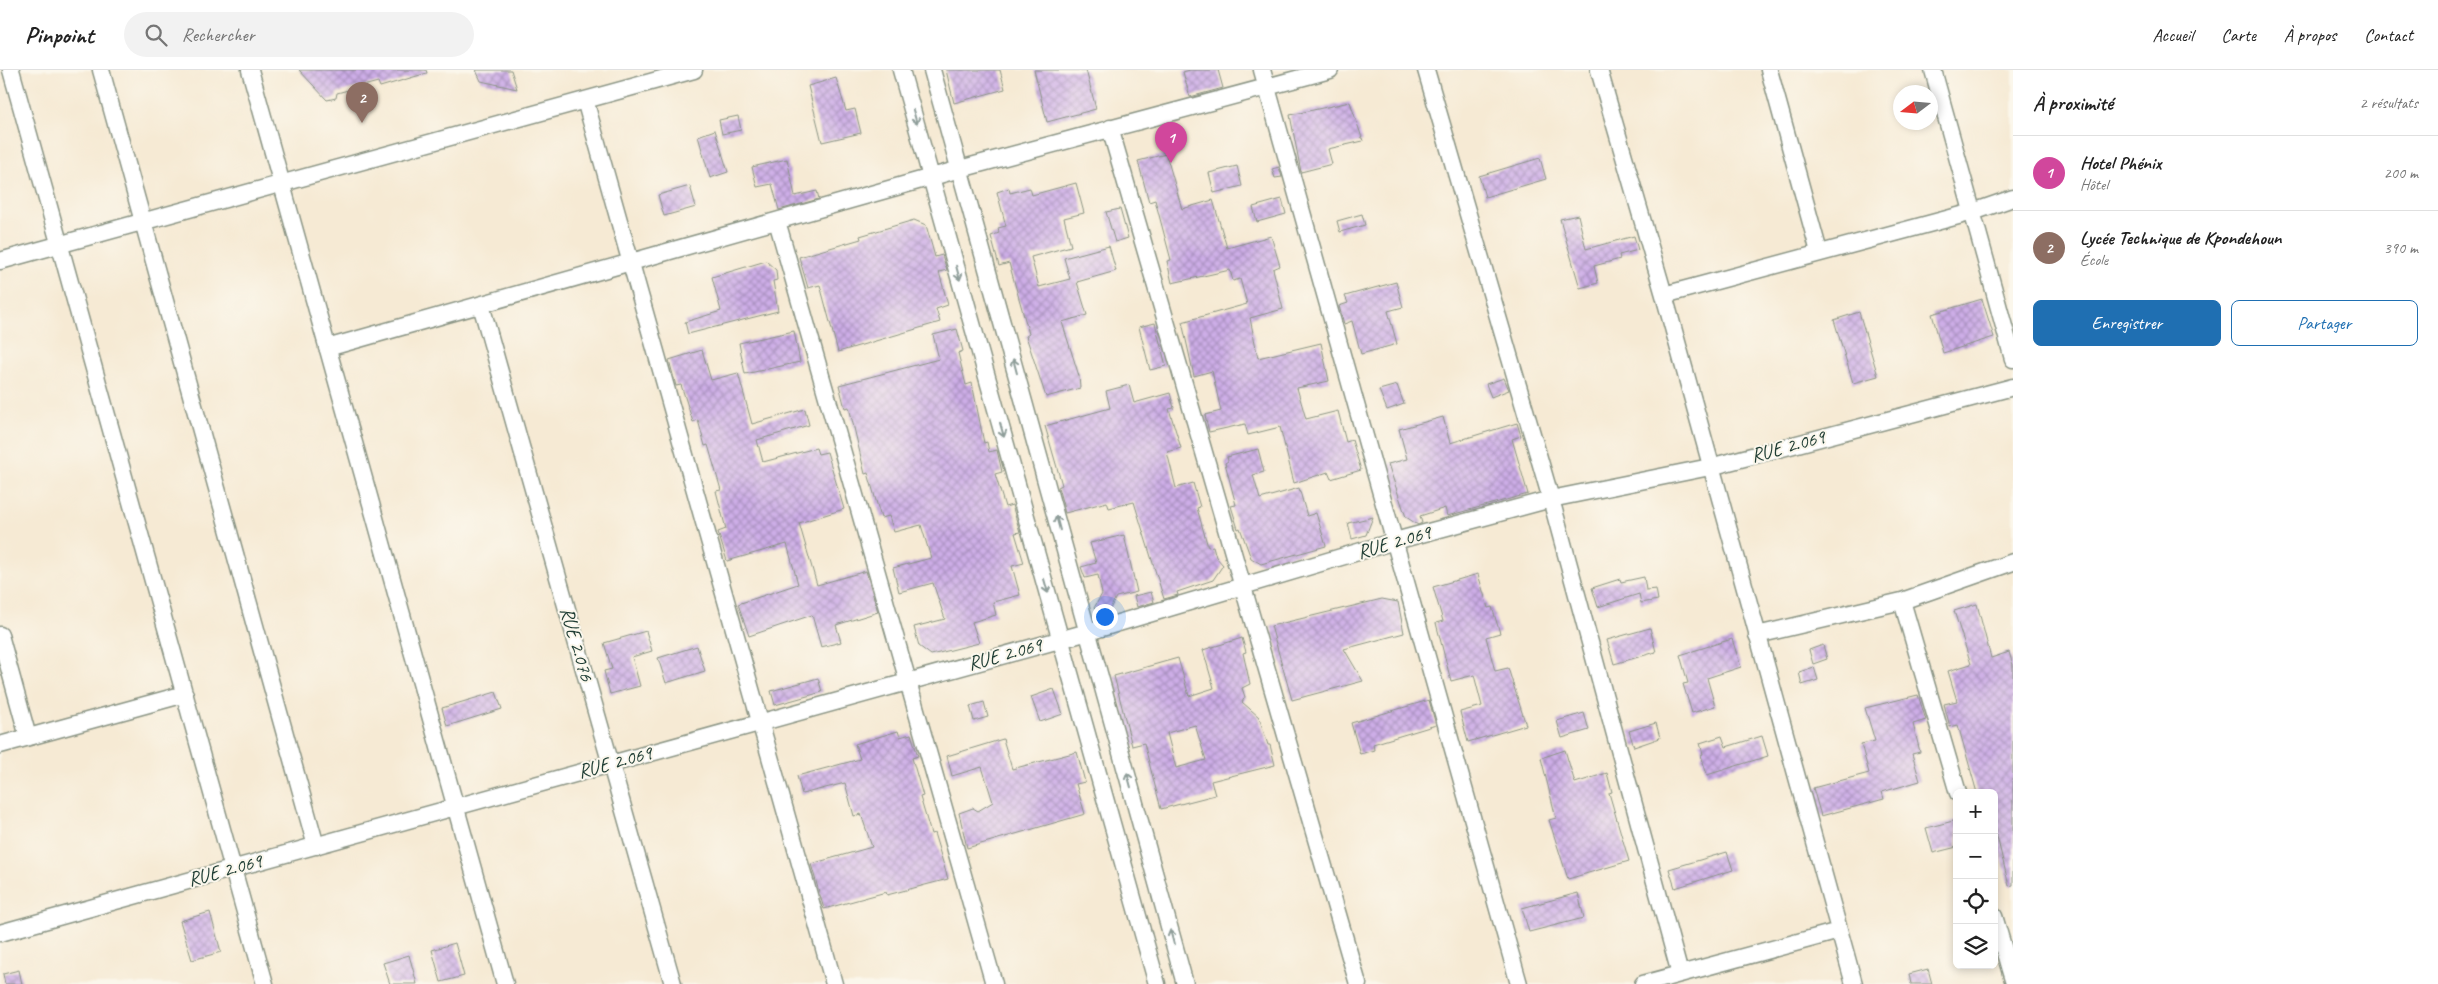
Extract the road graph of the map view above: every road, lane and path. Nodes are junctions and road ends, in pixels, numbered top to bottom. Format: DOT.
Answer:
graph roads {
  1 [pos="11,70"];
  2 [pos="102,70"];
  3 [pos="250,70"];
  4 [pos="694,70"];
  5 [pos="901,70"];
  6 [pos="932,70"];
  7 [pos="1262,70"];
  8 [pos="1330,70"];
  9 [pos="1426,70"];
  10 [pos="1598,70"];
  11 [pos="1769,70"];
  12 [pos="1933,70"];
  13 [pos="1267,87"];
  14 [pos="585,100"];
  15 [pos="1110,128"];
  16 [pos="960,169"];
  17 [pos="932,178"];
  18 [pos="281,184"];
  19 [pos="2013,198"];
  20 [pos="1973,212"];
  21 [pos="778,221"];
  22 [pos="144,222"];
  23 [pos="60,245"];
  24 [pos="1819,252"];
  25 [pos="0,261"];
  26 [pos="631,263"];
  27 [pos="1664,295"];
  28 [pos="481,305"];
  29 [pos="327,348"];
  30 [pos="2013,359"];
  31 [pos="2013,387"];
  32 [pos="1710,467"];
  33 [pos="1551,499"];
  34 [pos="1395,541"];
  35 [pos="2013,562"];
  36 [pos="1242,586"];
  37 [pos="1902,600"];
  38 [pos="1088,632"];
  39 [pos="1757,634"];
  40 [pos="0,635"];
  41 [pos="1060,639"];
  42 [pos="910,680"];
  43 [pos="184,694"];
  44 [pos="760,722"];
  45 [pos="28,737"];
  46 [pos="0,745"];
  47 [pos="610,763"];
  48 [pos="1957,789"];
  49 [pos="455,806"];
  50 [pos="316,846"];
  51 [pos="233,868"];
  52 [pos="1996,924"];
  53 [pos="1839,930"];
  54 [pos="0,933"];
  55 [pos="1680,974"];
  56 [pos="2013,980"];
  57 [pos="265,984"];
  58 [pos="505,984"];
  59 [pos="673,984"];
  60 [pos="834,984"];
  61 [pos="994,984"];
  62 [pos="1157,984"];
  63 [pos="1186,984"];
  64 [pos="1358,984"];
  65 [pos="1519,984"];
  66 [pos="1643,984"];
  67 [pos="1854,984"];
  1 -- 23 [label="street"];
  2 -- 22 [label="street"];
  3 -- 18 [label="street"];
  4 -- 14 [label="street"];
  5 -- 17 [label="street, one-way"];
  6 -- 16 [label="street"];
  7 -- 13 [label="street"];
  8 -- 13 [label="street"];
  9 -- 33 [label="street"];
  10 -- 27 [label="street"];
  11 -- 24 [label="street"];
  12 -- 20 [label="street"];
  13 -- 15 [label="street"];
  13 -- 34 [label="street"];
  14 -- 18 [label="street"];
  14 -- 26 [label="street"];
  15 -- 16 [label="street"];
  15 -- 36 [label="street"];
  16 -- 17 [label="street"];
  38 -- 16 [label="street, one-way"];
  17 -- 21 [label="street"];
  17 -- 41 [label="street, one-way"];
  18 -- 22 [label="street"];
  18 -- 29 [label="street"];
  19 -- 20 [label="street"];
  20 -- 24 [label="street"];
  20 -- 30 [label="street"];
  21 -- 26 [label="street"];
  21 -- 42 [label="street"];
  22 -- 23 [label="street"];
  22 -- 50 [label="street"];
  23 -- 25 [label="street"];
  23 -- 43 [label="street"];
  24 -- 27 [label="street"];
  26 -- 28 [label="street"];
  26 -- 44 [label="street"];
  27 -- 32 [label="street"];
  28 -- 29 [label="street"];
  28 -- 47 [label="street, RUE 2.076"];
  29 -- 49 [label="street"];
  31 -- 32 [label="street, RUE 2.069"];
  32 -- 33 [label="street, RUE 2.069"];
  32 -- 39 [label="street"];
  33 -- 34 [label="street, RUE 2.069"];
  33 -- 55 [label="street"];
  34 -- 36 [label="street, RUE 2.069"];
  34 -- 65 [label="street"];
  35 -- 37 [label="street"];
  36 -- 38 [label="street, RUE 2.069"];
  36 -- 64 [label="street"];
  37 -- 39 [label="street"];
  37 -- 48 [label="street"];
  38 -- 41 [label="street, RUE 2.069"];
  63 -- 38 [label="street, one-way"];
  39 -- 53 [label="street"];
  40 -- 45 [label="street"];
  41 -- 42 [label="street, RUE 2.069"];
  41 -- 62 [label="street"];
  42 -- 44 [label="street, RUE 2.069"];
  42 -- 61 [label="street"];
  43 -- 45 [label="street"];
  43 -- 51 [label="street"];
  44 -- 47 [label="street, RUE 2.069"];
  44 -- 60 [label="street"];
  45 -- 46 [label="street"];
  47 -- 49 [label="street, RUE 2.069"];
  47 -- 59 [label="street, RUE 2.076"];
  49 -- 50 [label="street, RUE 2.069"];
  49 -- 58 [label="street"];
  50 -- 51 [label="street, RUE 2.069"];
  51 -- 54 [label="street, RUE 2.069"];
  51 -- 57 [label="street"];
  52 -- 56 [label="street"];
  53 -- 55 [label="street"];
  53 -- 67 [label="street"];
  55 -- 66 [label="street"];
}
